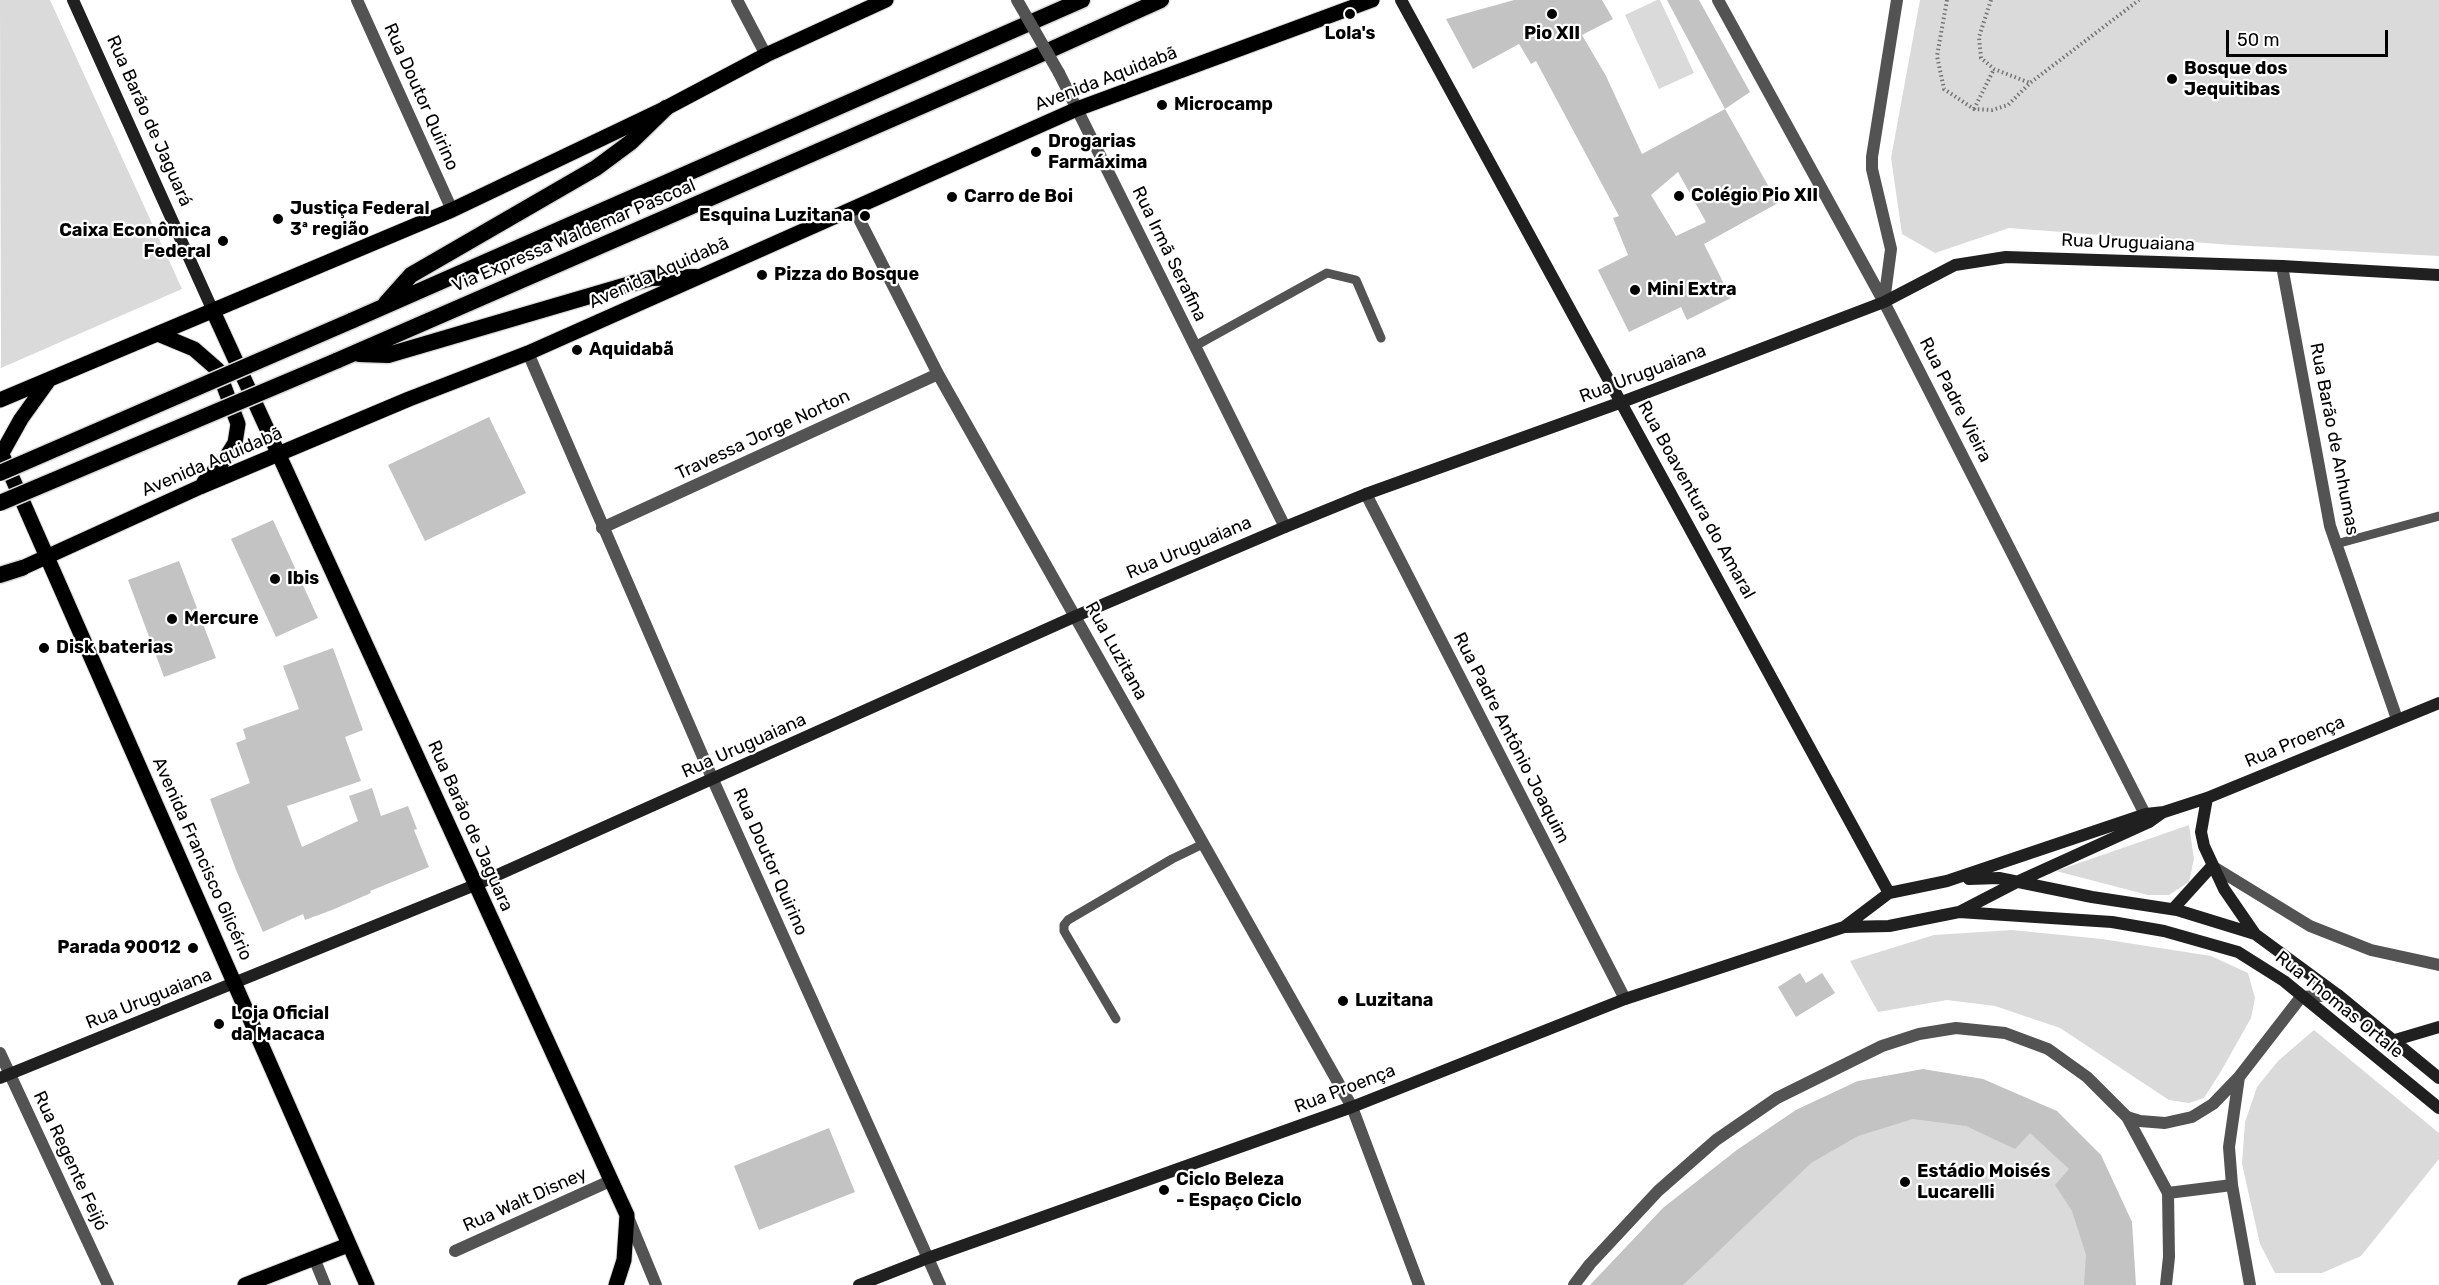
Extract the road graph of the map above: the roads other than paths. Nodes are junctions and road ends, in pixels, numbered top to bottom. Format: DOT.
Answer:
graph roads {
  1 [pos="74,0"];
  2 [pos="357,0"];
  3 [pos="737,0"];
  4 [pos="886,0"];
  5 [pos="1017,0"];
  6 [pos="1082,0"];
  7 [pos="1161,0"];
  8 [pos="1372,0"];
  9 [pos="1401,0"];
  10 [pos="1718,0"];
  11 [pos="1897,0"];
  12 [pos="766,55"];
  13 [pos="666,108"];
  14 [pos="1077,109"];
  15 [pos="854,209"];
  16 [pos="452,210"];
  17 [pos="2282,266"];
  18 [pos="2439,275"];
  19 [pos="696,277"];
  20 [pos="1884,302"];
  21 [pos="383,307"];
  22 [pos="213,311"];
  23 [pos="158,334"];
  24 [pos="1381,338"];
  25 [pos="1195,346"];
  26 [pos="528,353"];
  27 [pos="352,354"];
  28 [pos="938,374"];
  29 [pos="49,380"];
  30 [pos="0,400"];
  31 [pos="1622,402"];
  32 [pos="1,452"];
  33 [pos="279,453"];
  34 [pos="0,473"];
  35 [pos="200,487"];
  36 [pos="1366,494"];
  37 [pos="0,504"];
  38 [pos="2439,516"];
  39 [pos="1285,527"];
  40 [pos="602,528"];
  41 [pos="2336,544"];
  42 [pos="45,557"];
  43 [pos="22,568"];
  44 [pos="0,576"];
  45 [pos="1076,616"];
  46 [pos="2439,703"];
  47 [pos="2397,719"];
  48 [pos="713,780"];
  49 [pos="2208,798"];
  50 [pos="2147,818"];
  51 [pos="1203,844"];
  52 [pos="2212,866"];
  53 [pos="1947,881"];
  54 [pos="2019,881"];
  55 [pos="475,885"];
  56 [pos="1889,892"];
  57 [pos="2172,909"];
  58 [pos="1959,912"];
  59 [pos="1844,927"];
  60 [pos="2255,934"];
  61 [pos="2439,965"];
  62 [pos="236,984"];
  63 [pos="2338,995"];
  64 [pos="2301,997"];
  65 [pos="1625,999"];
  66 [pos="1116,1020"];
  67 [pos="2439,1028"];
  68 [pos="2395,1040"];
  69 [pos="0,1053"];
  70 [pos="5,1076"];
  71 [pos="2239,1077"];
  72 [pos="2439,1078"];
  73 [pos="1352,1107"];
  74 [pos="2439,1108"];
  75 [pos="2127,1117"];
  76 [pos="610,1181"];
  77 [pos="2232,1185"];
  78 [pos="2168,1193"];
  79 [pos="627,1215"];
  80 [pos="348,1245"];
  81 [pos="455,1251"];
  82 [pos="314,1258"];
  83 [pos="928,1258"];
  84 [pos="108,1285"];
  85 [pos="245,1285"];
  86 [pos="326,1285"];
  87 [pos="367,1285"];
  88 [pos="616,1285"];
  89 [pos="656,1285"];
  90 [pos="859,1285"];
  91 [pos="940,1285"];
  92 [pos="1419,1285"];
  93 [pos="1574,1285"];
  94 [pos="2166,1285"];
  95 [pos="2250,1285"];
  1 -- 22 [label="main road, Rua Barão de Jaguará"];
  2 -- 16 [label="street, Rua Doutor Quirino"];
  3 -- 12 [label="street"];
  4 -- 12 [label="main road"];
  5 -- 14 [label="street, Rua Irmã Serafina, bridge"];
  6 -- 21 [label="highway, Via Expressa Waldemar Pascoal"];
  7 -- 27 [label="highway, Via Expressa Waldemar Pascoal"];
  8 -- 14 [label="main road, Avenida Aquidabã"];
  9 -- 31 [label="main road, Rua Boaventura do Amaral"];
  10 -- 20 [label="street, Rua Padre Vieira"];
  11 -- 20 [label="street"];
  12 -- 13 [label="main road"];
  13 -- 16 [label="main road"];
  13 -- 21 [label="highway"];
  14 -- 15 [label="main road, Avenida Aquidabã"];
  14 -- 25 [label="street, Rua Irmã Serafina"];
  15 -- 19 [label="main road, Avenida Aquidabã"];
  15 -- 28 [label="street, Rua Luzitana"];
  16 -- 22 [label="main road"];
  17 -- 18 [label="main road, Rua Uruguaiana"];
  17 -- 20 [label="main road, Rua Uruguaiana"];
  17 -- 41 [label="street, Rua Barão de Anhumas"];
  19 -- 26 [label="main road, Avenida Aquidabã"];
  19 -- 27 [label="highway"];
  20 -- 31 [label="main road, Rua Uruguaiana"];
  20 -- 50 [label="street, Rua Padre Vieira"];
  21 -- 34 [label="highway, Via Expressa Waldemar Pascoal, bridge"];
  22 -- 23 [label="main road"];
  22 -- 33 [label="main road, Rua Barão de Jaguará"];
  23 -- 29 [label="main road"];
  23 -- 35 [label="main road"];
  24 -- 25 [label="lane"];
  25 -- 39 [label="street, Rua Irmã Serafina"];
  26 -- 33 [label="main road, Avenida Aquidabã"];
  26 -- 40 [label="street, Rua Doutor Quirino"];
  27 -- 37 [label="highway, Via Expressa Waldemar Pascoal, bridge"];
  28 -- 40 [label="street, Travessa Jorge Norton"];
  28 -- 45 [label="street, Rua Luzitana"];
  29 -- 30 [label="main road"];
  29 -- 32 [label="main road"];
  31 -- 36 [label="main road, Rua Uruguaiana"];
  31 -- 56 [label="main road, Rua Boaventura do Amaral"];
  32 -- 42 [label="main road, Avenida Francisco Glicério"];
  33 -- 35 [label="main road, Avenida Aquidabã"];
  33 -- 55 [label="main road, Rua Barão de Jaguara"];
  35 -- 42 [label="main road, Avenida Aquidabã"];
  36 -- 39 [label="main road, Rua Uruguaiana"];
  36 -- 65 [label="street, Rua Padre Antônio Joaquim"];
  38 -- 41 [label="lane"];
  39 -- 45 [label="main road, Rua Uruguaiana"];
  40 -- 48 [label="street, Rua Doutor Quirino"];
  41 -- 47 [label="street, Rua Barão de Anhumas"];
  42 -- 43 [label="main road, Avenida Aquidabã"];
  42 -- 62 [label="main road, Avenida Francisco Glicério"];
  43 -- 44 [label="highway"];
  45 -- 48 [label="main road, Rua Uruguaiana"];
  45 -- 51 [label="street, Rua Luzitana"];
  46 -- 47 [label="main road, Rua Proença"];
  47 -- 49 [label="main road, Rua Proença"];
  48 -- 55 [label="main road, Rua Uruguaiana"];
  48 -- 83 [label="street, Rua Doutor Quirino"];
  49 -- 50 [label="main road, Rua Proença"];
  49 -- 52 [label="main road"];
  50 -- 53 [label="main road, Rua Proença"];
  50 -- 54 [label="main road, Rua Proença"];
  51 -- 66 [label="lane"];
  51 -- 73 [label="street, Rua Luzitana"];
  52 -- 57 [label="main road"];
  52 -- 60 [label="main road"];
  52 -- 61 [label="street"];
  53 -- 54 [label="main road, Rua Proença"];
  53 -- 56 [label="main road, Rua Proença"];
  54 -- 57 [label="main road, Rua Thomas Ortale"];
  54 -- 58 [label="main road, Rua Proença"];
  55 -- 62 [label="main road, Rua Uruguaiana"];
  55 -- 76 [label="main road, Rua Barão de Jaguara"];
  56 -- 59 [label="main road, Rua Proença"];
  57 -- 60 [label="main road, Rua Thomas Ortale"];
  58 -- 59 [label="main road, Rua Proença"];
  58 -- 64 [label="main road, Rua Thomas Ortale"];
  59 -- 65 [label="main road, Rua Proença"];
  60 -- 63 [label="main road, Rua Thomas Ortale"];
  62 -- 70 [label="main road, Rua Uruguaiana"];
  62 -- 80 [label="main road, Avenida Francisco Glicério"];
  63 -- 64 [label="street"];
  63 -- 68 [label="main road, Rua Thomas Ortale"];
  64 -- 71 [label="street"];
  64 -- 74 [label="main road, Rua Thomas Ortale"];
  65 -- 73 [label="main road, Rua Proença"];
  67 -- 68 [label="main road"];
  68 -- 72 [label="main road, Rua Thomas Ortale"];
  69 -- 70 [label="street, Rua Regente Feijó"];
  70 -- 84 [label="street, Rua Regente Feijó"];
  71 -- 75 [label="street"];
  71 -- 77 [label="street"];
  73 -- 83 [label="main road, Rua Proença"];
  73 -- 92 [label="street, Rua Luzitana"];
  75 -- 78 [label="street"];
  75 -- 93 [label="street"];
  76 -- 79 [label="main road, Rua Barão de Jaguara"];
  76 -- 81 [label="street, Rua Walt Disney"];
  77 -- 78 [label="street"];
  77 -- 95 [label="street"];
  78 -- 94 [label="street"];
  79 -- 88 [label="main road"];
  79 -- 89 [label="street"];
  80 -- 82 [label="main road"];
  80 -- 87 [label="main road, Avenida Francisco Glicério"];
  82 -- 85 [label="main road"];
  82 -- 86 [label="street"];
  83 -- 90 [label="main road, Rua Proença"];
  83 -- 91 [label="street, Rua Doutor Quirino"];
}
